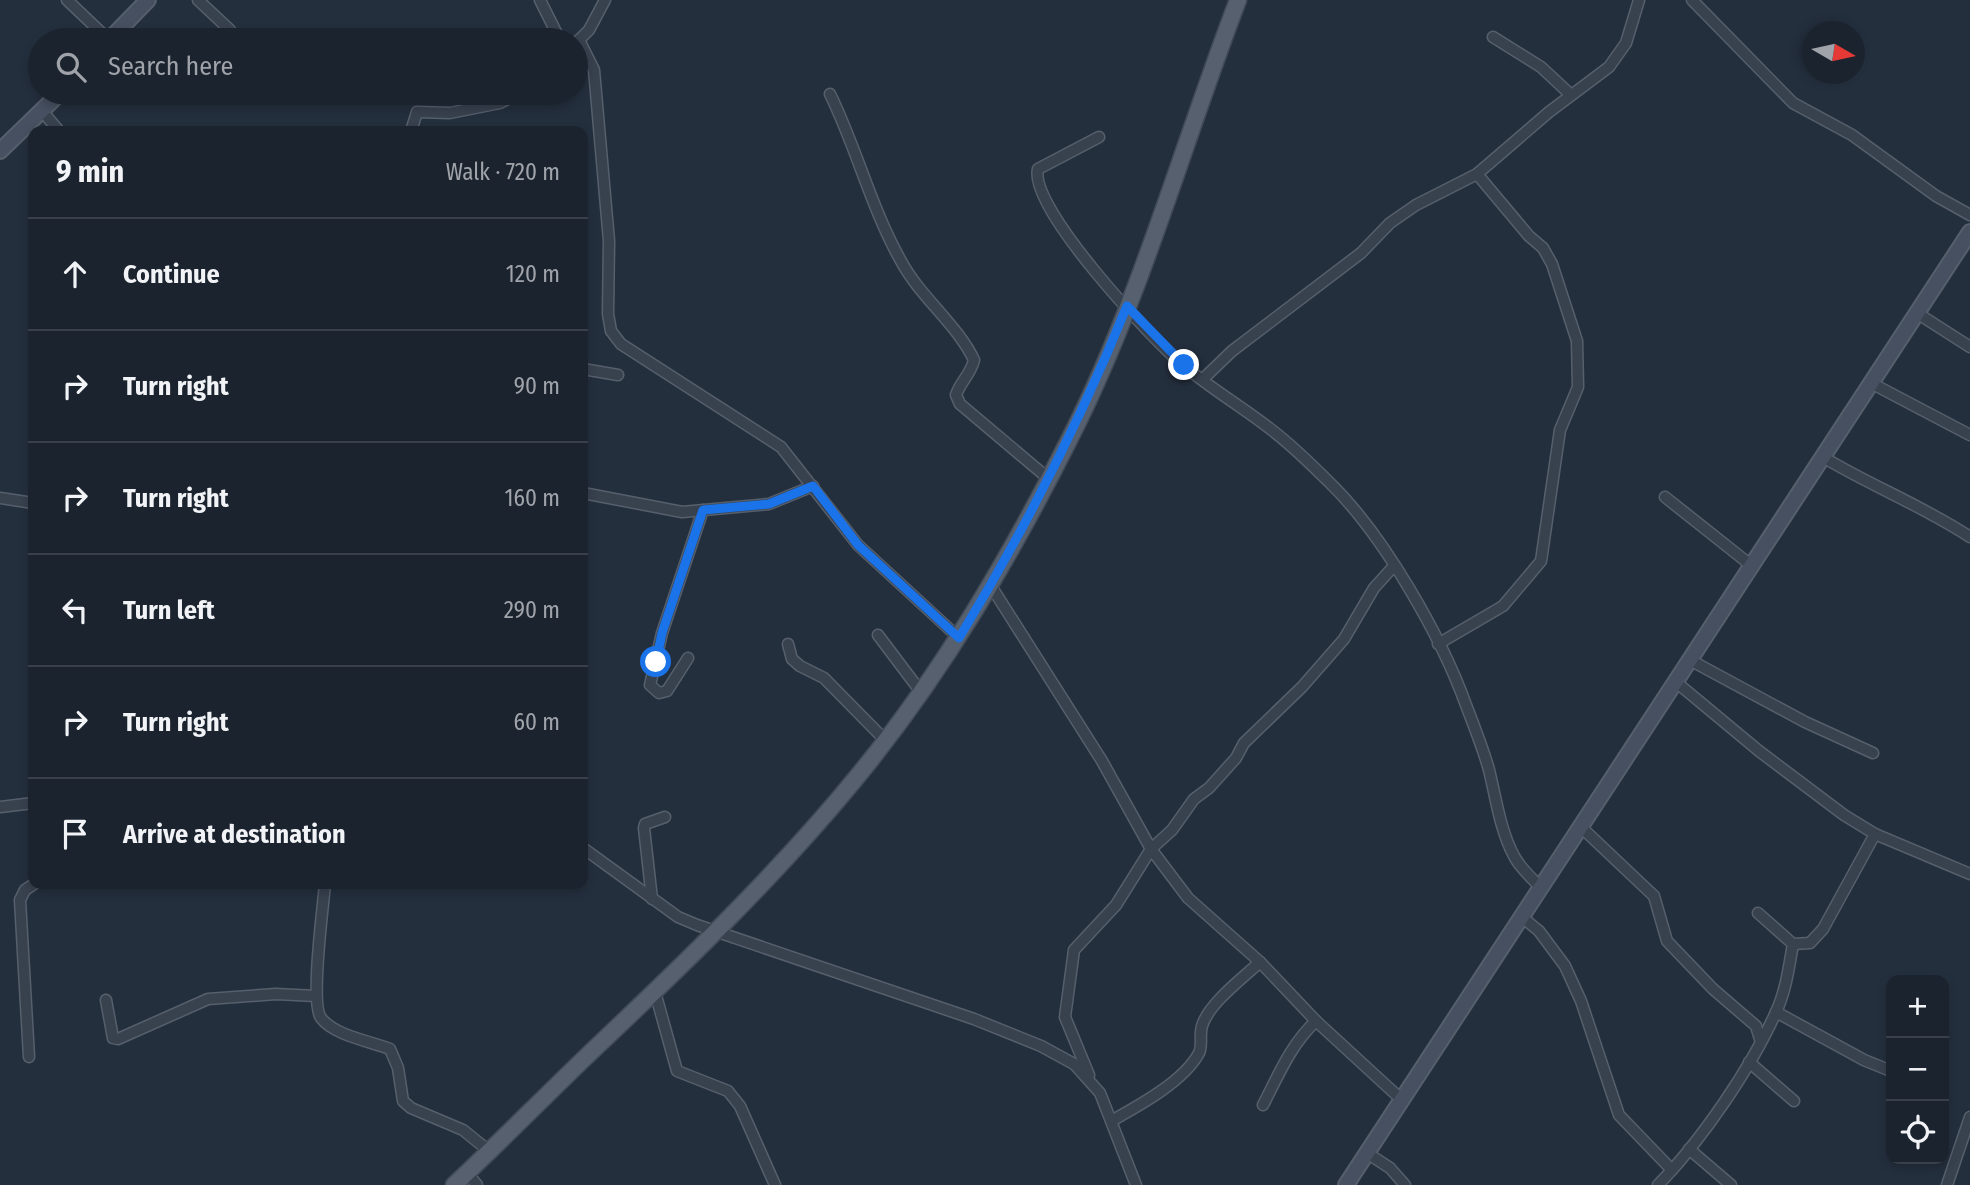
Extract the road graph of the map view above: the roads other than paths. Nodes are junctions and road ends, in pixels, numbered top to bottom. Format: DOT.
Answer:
graph roads {
  1 [pos="67,0"];
  2 [pos="148,0"];
  3 [pos="198,0"];
  4 [pos="540,0"];
  5 [pos="605,0"];
  6 [pos="1238,0"];
  7 [pos="1639,0"];
  8 [pos="1692,0"];
  9 [pos="96,28"];
  10 [pos="121,28"];
  11 [pos="228,28"];
  12 [pos="554,28"];
  13 [pos="588,29"];
  14 [pos="1493,37"];
  15 [pos="588,60"];
  16 [pos="830,94"];
  17 [pos="1571,95"];
  18 [pos="49,105"];
  19 [pos="490,105"];
  20 [pos="43,112"];
  21 [pos="55,126"];
  22 [pos="413,126"];
  23 [pos="1100,137"];
  24 [pos="0,151"];
  25 [pos="1477,174"];
  26 [pos="1970,215"];
  27 [pos="1970,232"];
  28 [pos="1127,306"];
  29 [pos="1917,313"];
  30 [pos="1970,347"];
  31 [pos="588,370"];
  32 [pos="618,375"];
  33 [pos="1203,379"];
  34 [pos="1871,383"];
  35 [pos="1970,435"];
  36 [pos="1824,457"];
  37 [pos="1048,479"];
  38 [pos="813,486"];
  39 [pos="588,494"];
  40 [pos="1665,497"];
  41 [pos="0,498"];
  42 [pos="28,502"];
  43 [pos="703,510"];
  44 [pos="1970,537"];
  45 [pos="1752,566"];
  46 [pos="1393,567"];
  47 [pos="991,586"];
  48 [pos="878,635"];
  49 [pos="959,638"];
  50 [pos="1438,643"];
  51 [pos="788,644"];
  52 [pos="688,658"];
  53 [pos="1690,660"];
  54 [pos="1676,682"];
  55 [pos="921,692"];
  56 [pos="885,740"];
  57 [pos="1873,753"];
  58 [pos="28,804"];
  59 [pos="0,807"];
  60 [pos="665,817"];
  61 [pos="1581,827"];
  62 [pos="1875,834"];
  63 [pos="1151,849"];
  64 [pos="588,852"];
  65 [pos="1970,873"];
  66 [pos="28,888"];
  67 [pos="1541,888"];
  68 [pos="325,889"];
  69 [pos="652,899"];
  70 [pos="1758,913"];
  71 [pos="1522,917"];
  72 [pos="714,932"];
  73 [pos="1793,944"];
  74 [pos="1260,962"];
  75 [pos="655,992"];
  76 [pos="316,996"];
  77 [pos="106,1000"];
  78 [pos="1776,1012"];
  79 [pos="1316,1021"];
  80 [pos="1760,1039"];
  81 [pos="29,1057"];
  82 [pos="1749,1062"];
  83 [pos="1886,1069"];
  84 [pos="1090,1079"];
  85 [pos="1402,1100"];
  86 [pos="1794,1101"];
  87 [pos="1263,1105"];
  88 [pos="1970,1117"];
  89 [pos="1113,1119"];
  90 [pos="1689,1149"];
  91 [pos="489,1151"];
  92 [pos="1367,1153"];
  93 [pos="1672,1170"];
  94 [pos="472,1179"];
  95 [pos="454,1185"];
  96 [pos="775,1185"];
  97 [pos="1136,1185"];
  98 [pos="1346,1185"];
  99 [pos="1405,1185"];
  100 [pos="1658,1185"];
  101 [pos="1731,1185"];
  102 [pos="1947,1185"];
  1 -- 9 [label="street"];
  2 -- 10 [label="main road"];
  3 -- 11 [label="street"];
  4 -- 12 [label="street"];
  5 -- 13 [label="street"];
  6 -- 28 [label="main road"];
  7 -- 17 [label="street"];
  8 -- 26 [label="street"];
  14 -- 17 [label="street"];
  15 -- 38 [label="street"];
  16 -- 37 [label="street"];
  17 -- 25 [label="street"];
  18 -- 20 [label="main road"];
  19 -- 22 [label="street"];
  20 -- 21 [label="street"];
  20 -- 24 [label="main road"];
  23 -- 28 [label="street"];
  25 -- 33 [label="street"];
  25 -- 50 [label="street"];
  27 -- 29 [label="main road"];
  28 -- 33 [label="street"];
  28 -- 37 [label="main road"];
  29 -- 30 [label="street"];
  29 -- 34 [label="main road"];
  31 -- 32 [label="street"];
  33 -- 46 [label="street"];
  34 -- 35 [label="street"];
  34 -- 36 [label="main road"];
  36 -- 44 [label="street"];
  36 -- 45 [label="main road"];
  37 -- 47 [label="main road"];
  38 -- 43 [label="street"];
  38 -- 49 [label="street"];
  39 -- 43 [label="street"];
  40 -- 45 [label="street"];
  41 -- 42 [label="street"];
  43 -- 52 [label="street"];
  45 -- 53 [label="main road"];
  46 -- 50 [label="street"];
  46 -- 63 [label="street"];
  47 -- 49 [label="main road"];
  47 -- 63 [label="street"];
  48 -- 55 [label="street"];
  49 -- 55 [label="main road"];
  50 -- 67 [label="street"];
  51 -- 56 [label="street"];
  53 -- 54 [label="main road"];
  53 -- 57 [label="street"];
  54 -- 61 [label="main road"];
  54 -- 62 [label="street"];
  55 -- 56 [label="main road"];
  56 -- 72 [label="main road"];
  58 -- 59 [label="street"];
  60 -- 69 [label="street"];
  61 -- 67 [label="main road"];
  61 -- 80 [label="street"];
  62 -- 65 [label="street"];
  62 -- 73 [label="street"];
  63 -- 74 [label="street"];
  63 -- 84 [label="street"];
  64 -- 69 [label="street"];
  66 -- 81 [label="street"];
  67 -- 71 [label="main road"];
  68 -- 76 [label="street"];
  69 -- 72 [label="street"];
  70 -- 73 [label="street"];
  71 -- 85 [label="main road"];
  71 -- 93 [label="street"];
  72 -- 75 [label="main road"];
  72 -- 84 [label="street"];
  73 -- 78 [label="street"];
  74 -- 79 [label="street"];
  74 -- 89 [label="street"];
  75 -- 91 [label="main road"];
  75 -- 96 [label="street"];
  76 -- 77 [label="street"];
  76 -- 91 [label="street"];
  78 -- 80 [label="street"];
  78 -- 83 [label="street"];
  79 -- 85 [label="street"];
  79 -- 87 [label="street"];
  80 -- 82 [label="street"];
  82 -- 86 [label="street"];
  82 -- 90 [label="street"];
  84 -- 89 [label="street"];
  85 -- 92 [label="main road"];
  88 -- 102 [label="street"];
  89 -- 97 [label="street"];
  90 -- 93 [label="street"];
  90 -- 101 [label="street"];
  91 -- 94 [label="main road"];
  92 -- 98 [label="main road"];
  92 -- 99 [label="street"];
  93 -- 100 [label="street"];
  94 -- 95 [label="main road"];
}
